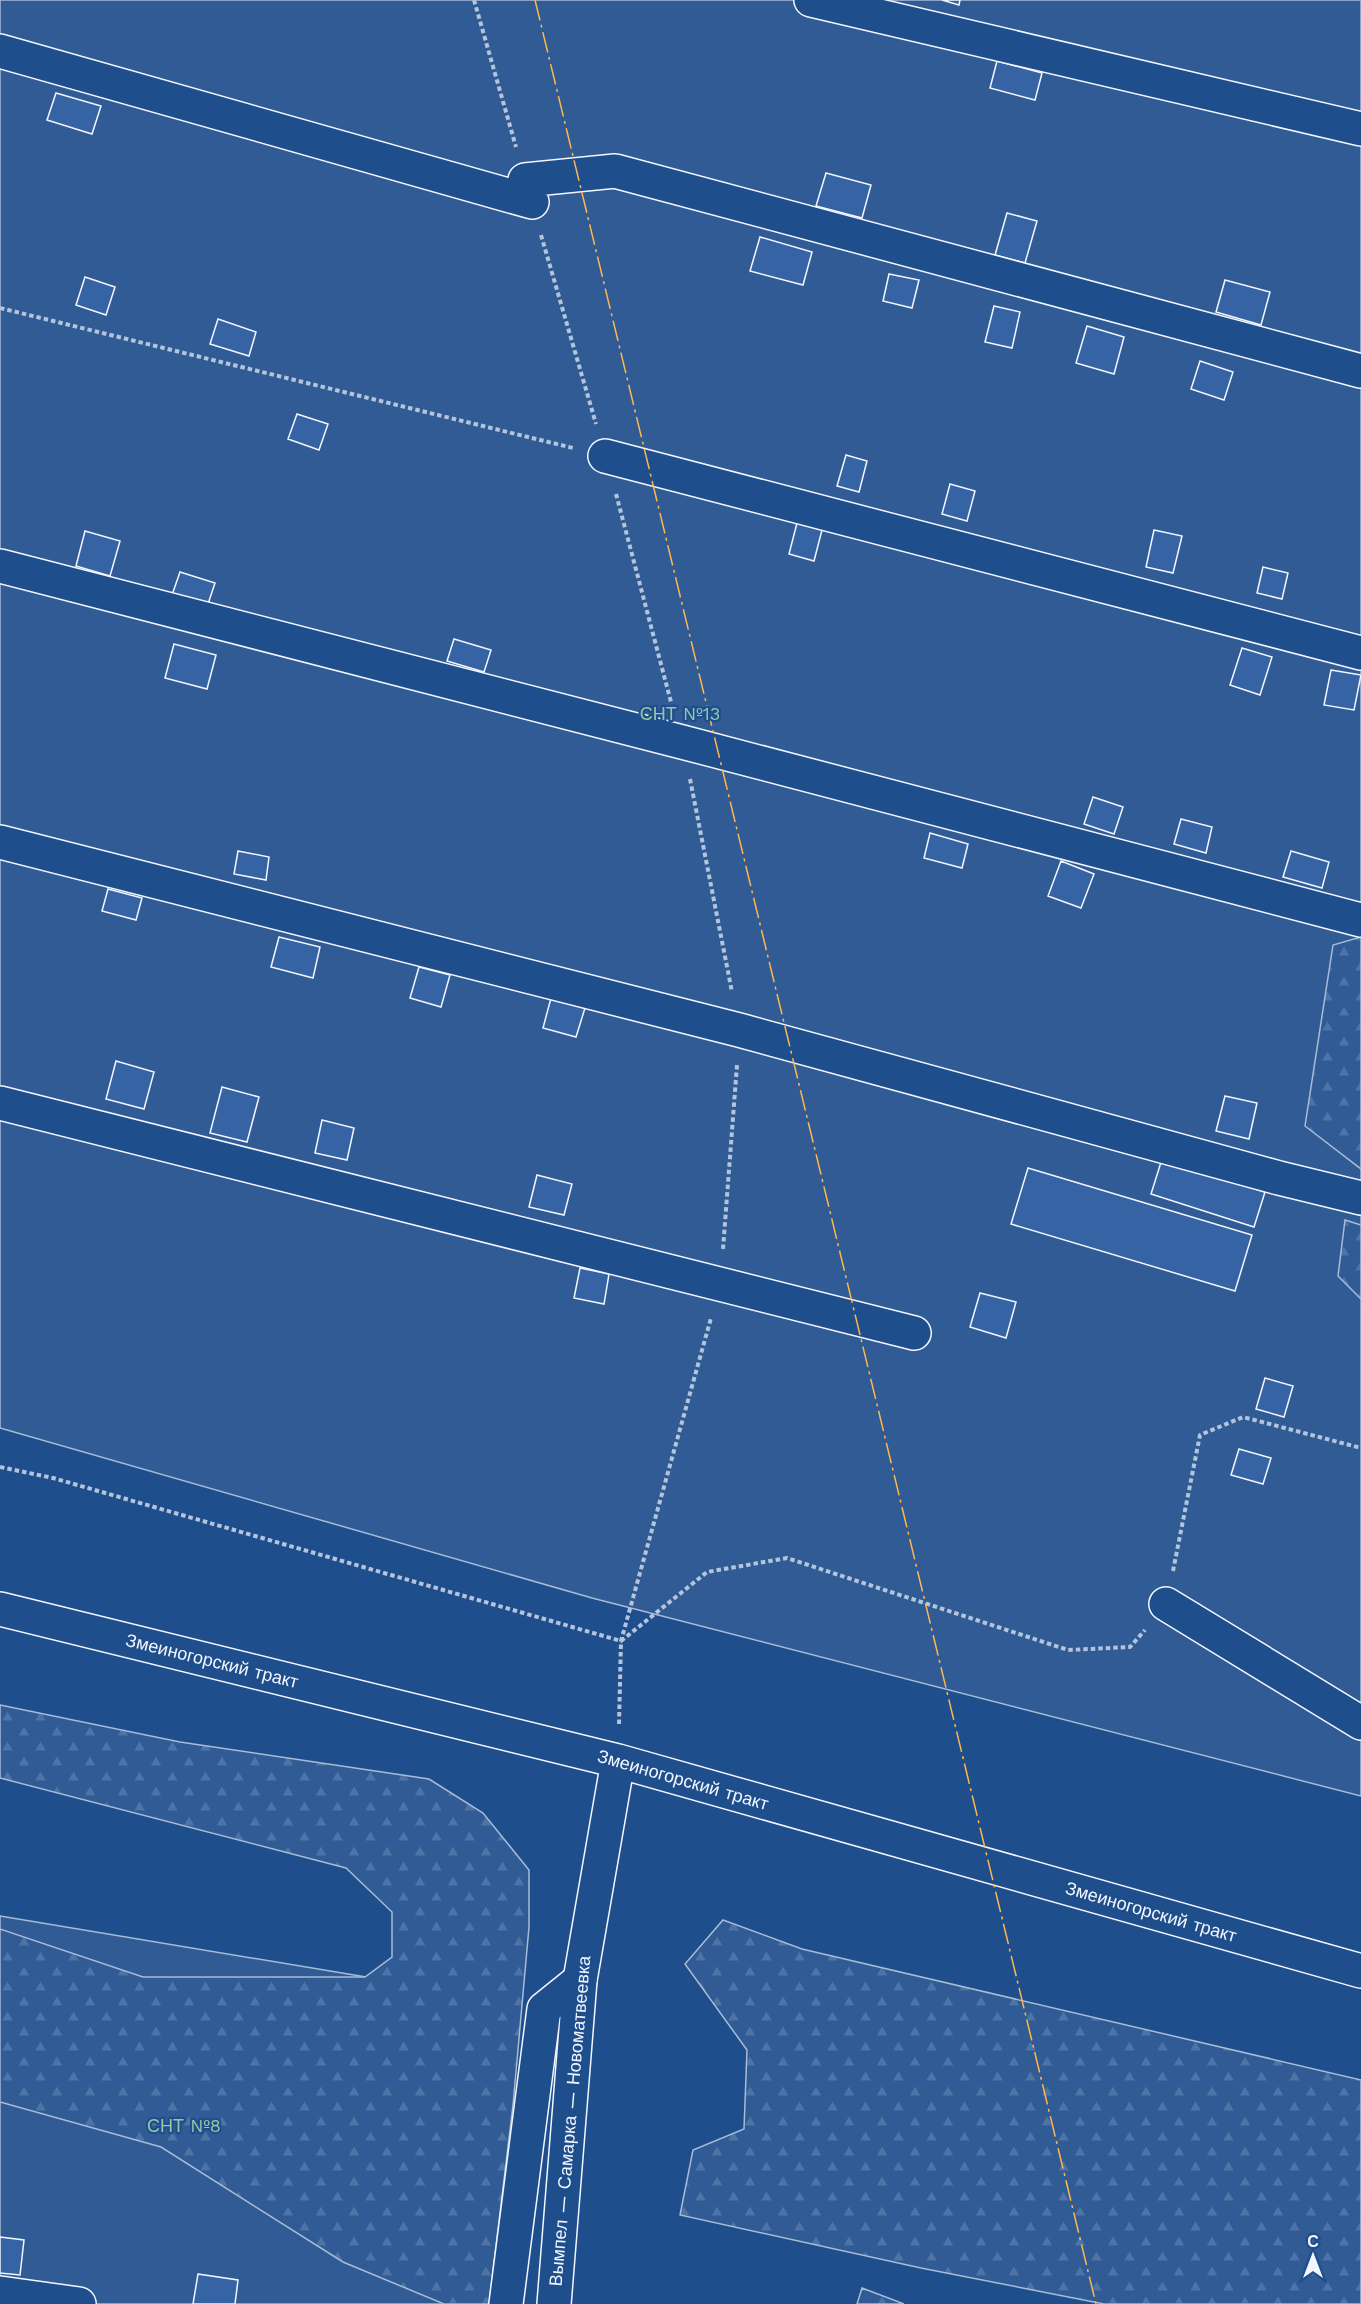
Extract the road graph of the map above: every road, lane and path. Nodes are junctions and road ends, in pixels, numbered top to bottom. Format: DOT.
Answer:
graph roads {
  1 [pos="474,0"];
  2 [pos="811,0"];
  3 [pos="0,51"];
  4 [pos="1361,129"];
  5 [pos="528,191"];
  6 [pos="0,308"];
  7 [pos="1361,371"];
  8 [pos="605,456"];
  9 [pos="0,566"];
  10 [pos="1361,653"];
  11 [pos="682,742"];
  12 [pos="0,842"];
  13 [pos="1361,921"];
  14 [pos="739,1030"];
  15 [pos="0,1103"];
  16 [pos="1361,1198"];
  17 [pos="721,1284"];
  18 [pos="914,1334"];
  19 [pos="1361,1448"];
  20 [pos="0,1467"];
  21 [pos="1166,1604"];
  22 [pos="0,1609"];
  23 [pos="621,1641"];
  24 [pos="1361,1723"];
  25 [pos="618,1761"];
  26 [pos="1361,1971"];
  27 [pos="580,1980"];
  28 [pos="0,2293"];
  29 [pos="79,2304"];
  30 [pos="506,2304"];
  31 [pos="554,2304"];
  1 -- 5 [label="path"];
  2 -- 4 [label="main road"];
  3 -- 5 [label="main road"];
  5 -- 7 [label="main road"];
  5 -- 8 [label="path"];
  6 -- 8 [label="path"];
  8 -- 10 [label="main road"];
  8 -- 11 [label="path"];
  9 -- 11 [label="main road"];
  11 -- 13 [label="main road"];
  11 -- 14 [label="path"];
  12 -- 14 [label="main road"];
  14 -- 16 [label="main road"];
  14 -- 17 [label="path"];
  15 -- 17 [label="main road"];
  17 -- 18 [label="main road"];
  17 -- 23 [label="path"];
  19 -- 21 [label="path"];
  20 -- 23 [label="path"];
  21 -- 23 [label="path"];
  21 -- 24 [label="main road"];
  22 -- 25 [label="main road, Змеиногорский тракт"];
  23 -- 25 [label="path"];
  25 -- 26 [label="main road, Змеиногорский тракт"];
  25 -- 27 [label="main road, Вымпел — Самарка — Новоматвеевка"];
  27 -- 30 [label="main road"];
  27 -- 31 [label="main road, Вымпел — Самарка — Новоматвеевка"];
  28 -- 29 [label="main road"];
}
